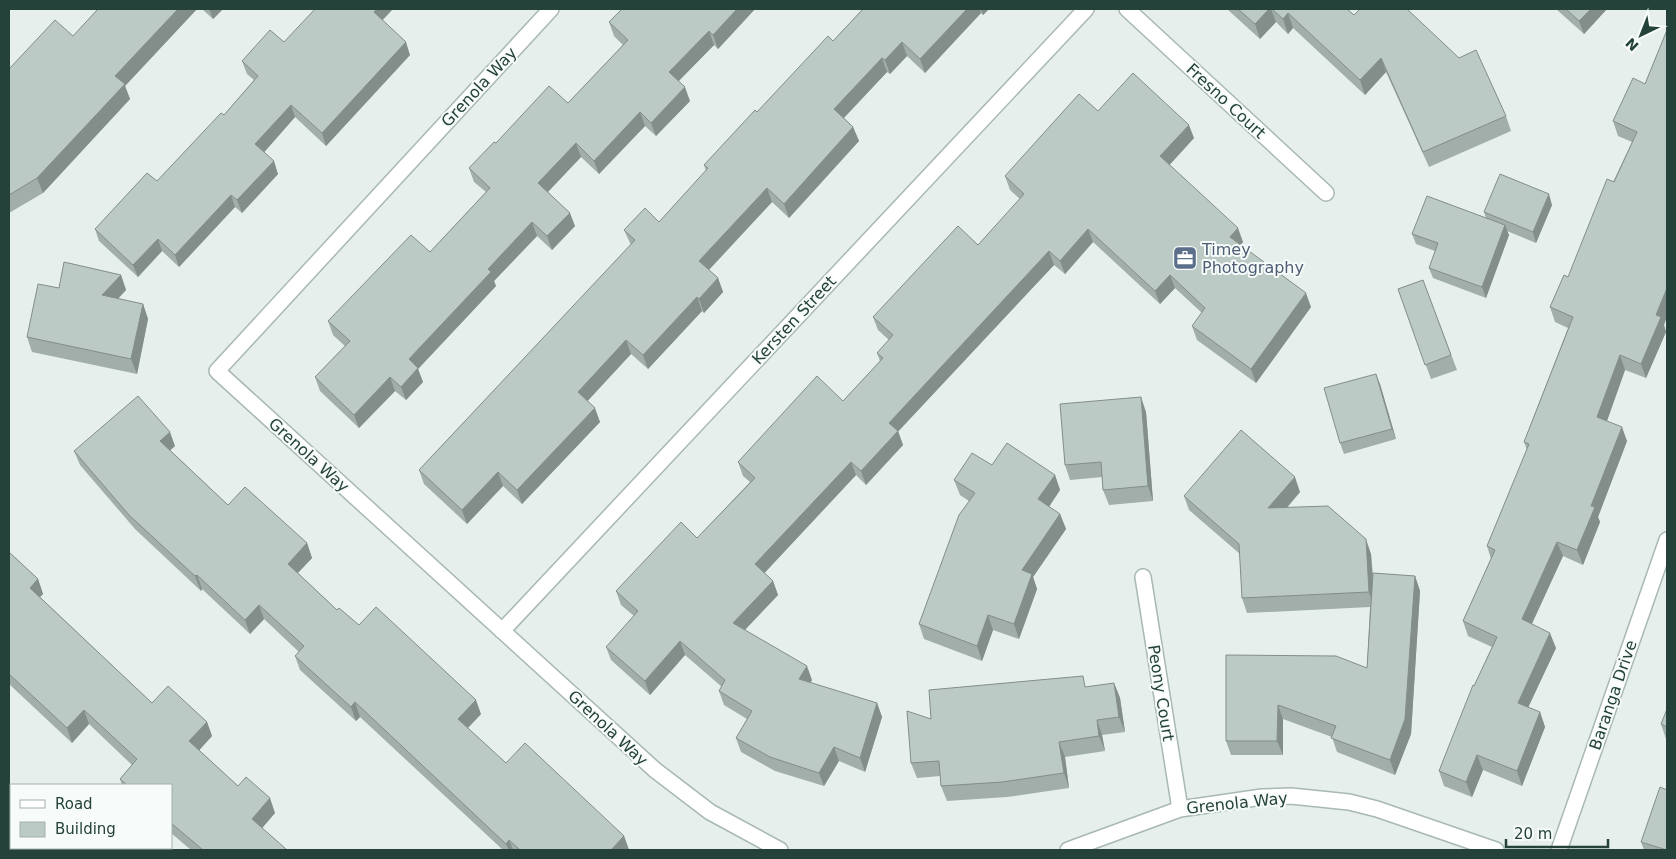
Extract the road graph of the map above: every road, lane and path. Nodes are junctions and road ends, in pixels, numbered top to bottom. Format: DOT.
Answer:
graph roads {
  1 [pos="551,9"];
  2 [pos="1086,9"];
  3 [pos="1127,9"];
  4 [pos="1326,193"];
  5 [pos="1666,546"];
  6 [pos="1143,577"];
  7 [pos="502,631"];
  8 [pos="1180,810"];
  9 [pos="780,850"];
  10 [pos="1068,850"];
  11 [pos="1496,850"];
  12 [pos="1559,850"];
  1 -- 7 [label="street, Grenola Way"];
  2 -- 7 [label="street, Kersten Street"];
  3 -- 4 [label="street, Fresno Court"];
  5 -- 12 [label="street, Baranga Drive"];
  6 -- 8 [label="street, Peony Court"];
  7 -- 9 [label="street, Grenola Way"];
  8 -- 10 [label="street, Grenola Way"];
  8 -- 11 [label="street, Grenola Way"];
}
